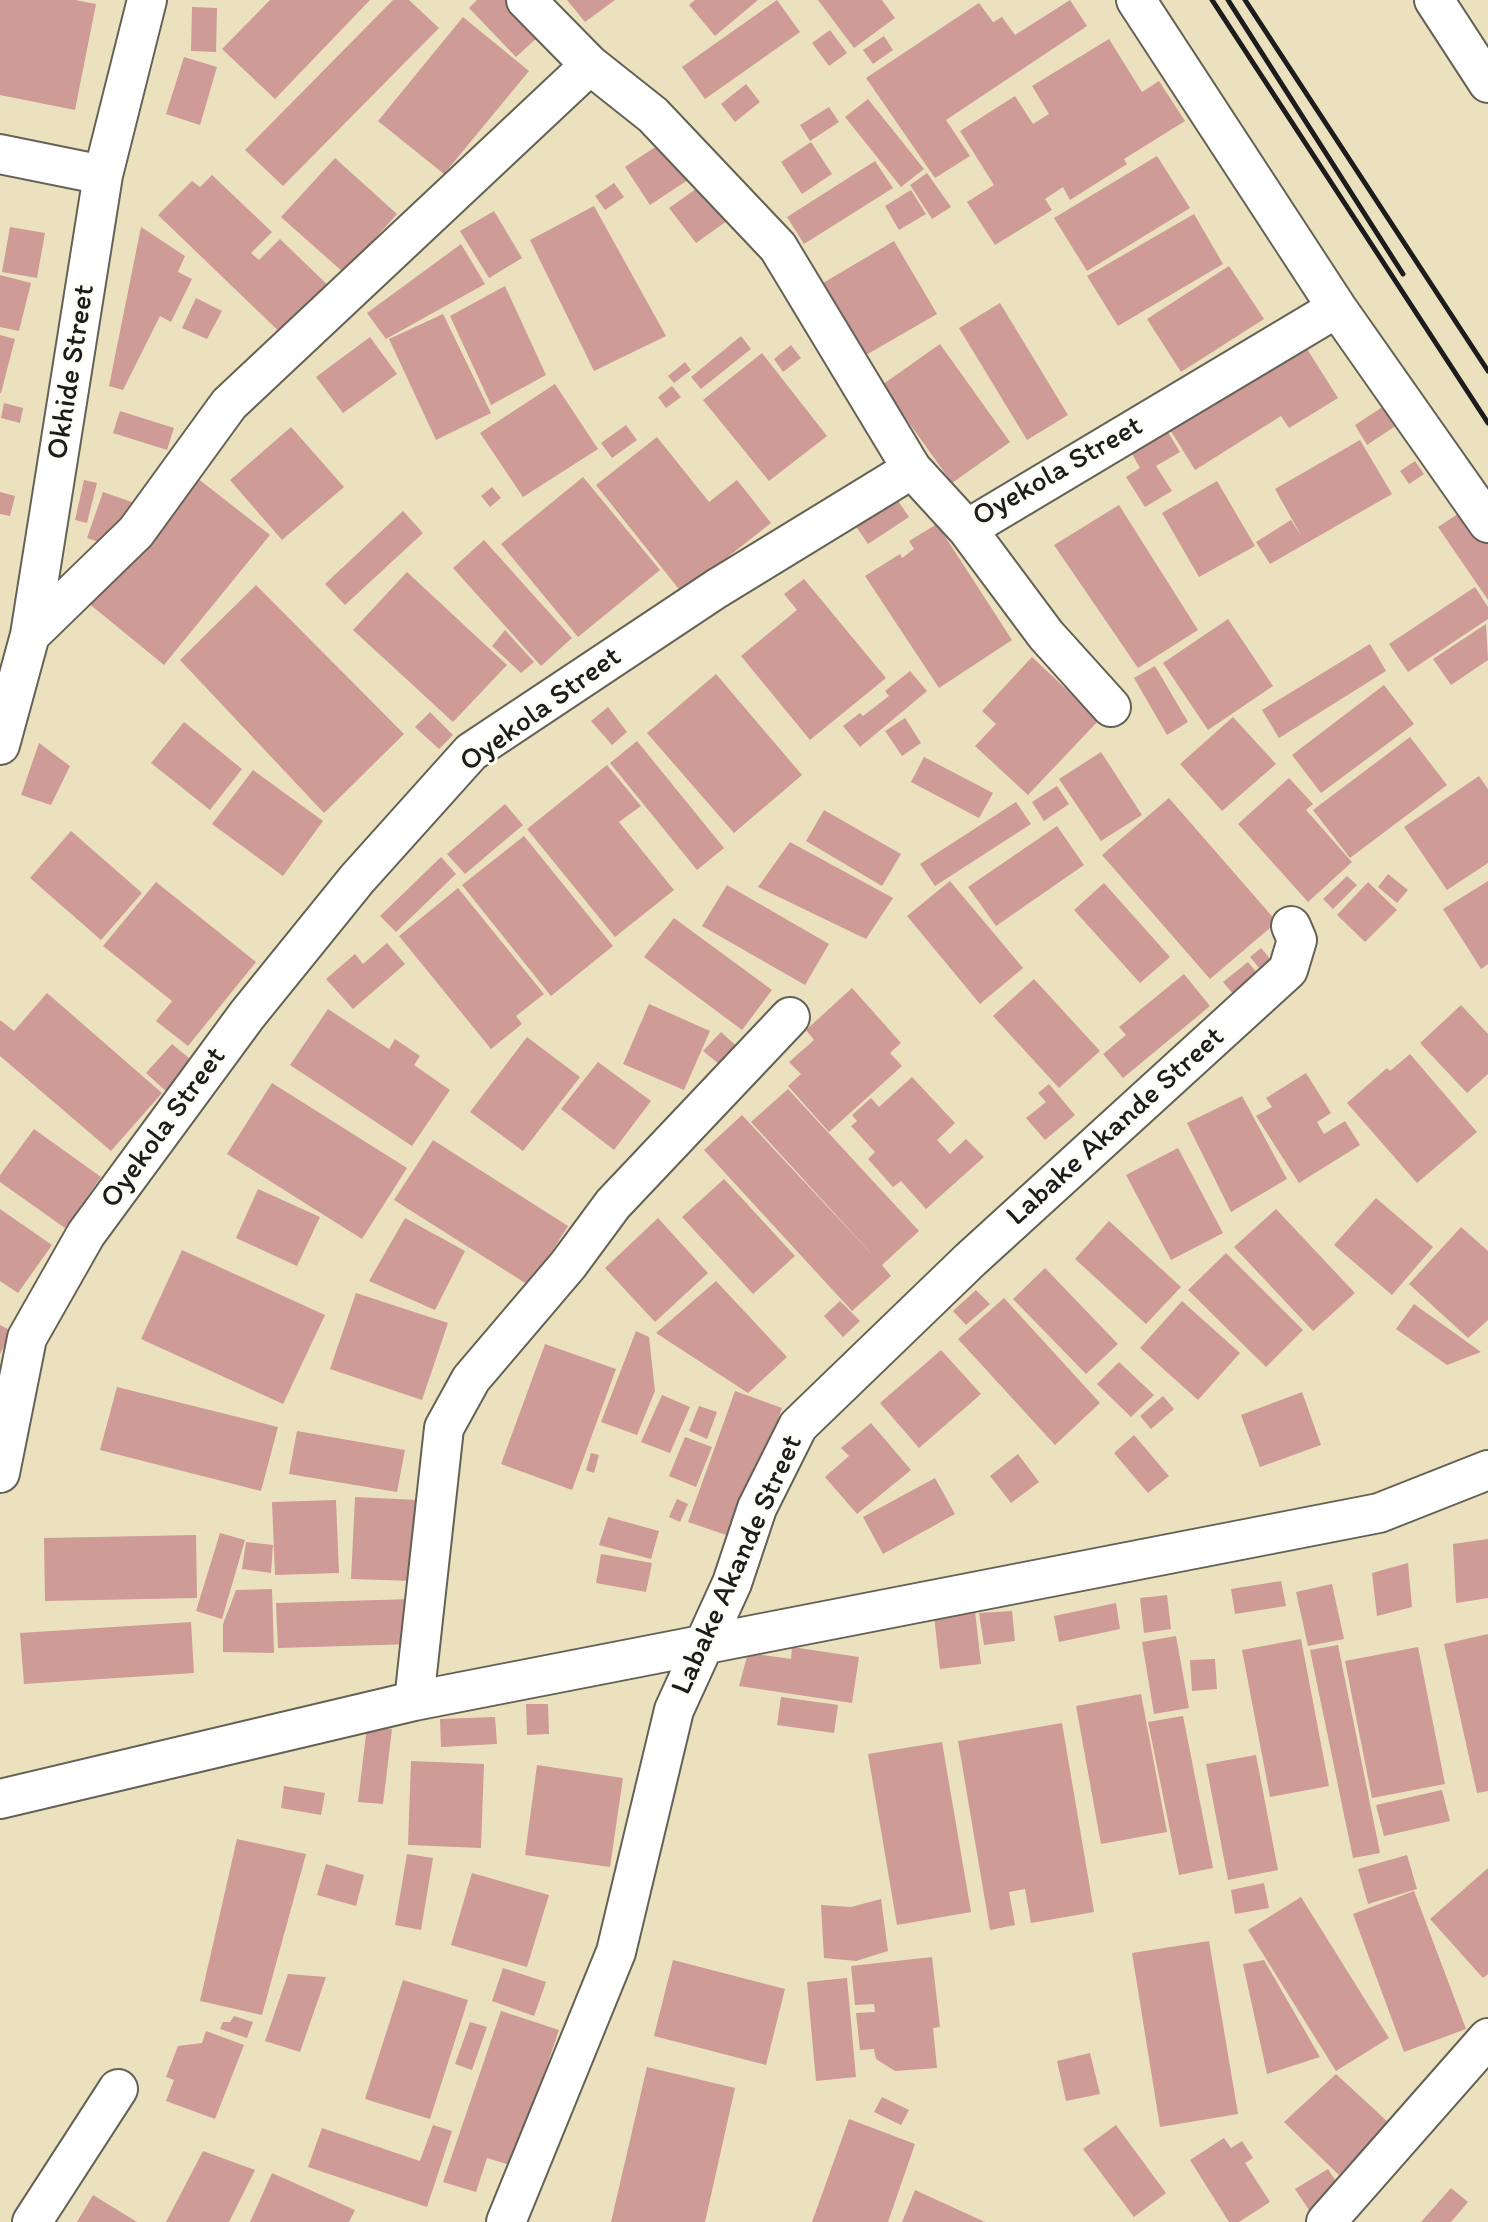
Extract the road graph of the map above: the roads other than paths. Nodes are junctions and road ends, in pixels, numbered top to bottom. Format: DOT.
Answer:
graph roads {
  1 [pos="147,0"];
  2 [pos="526,0"];
  3 [pos="1136,0"];
  4 [pos="1434,0"];
  5 [pos="590,65"];
  6 [pos="1488,83"];
  7 [pos="0,154"];
  8 [pos="103,175"];
  9 [pos="1337,308"];
  10 [pos="912,469"];
  11 [pos="1488,523"];
  12 [pos="967,529"];
  13 [pos="30,635"];
  14 [pos="1111,708"];
  15 [pos="0,745"];
  16 [pos="1291,926"];
  17 [pos="790,1017"];
  18 [pos="1488,1470"];
  19 [pos="0,1473"];
  20 [pos="705,1642"];
  21 [pos="414,1701"];
  22 [pos="0,1800"];
  23 [pos="1488,2038"];
  24 [pos="118,2089"];
  25 [pos="32,2222"];
  26 [pos="506,2222"];
  27 [pos="1326,2222"];
  1 -- 8 [label="street, Okhide Street"];
  2 -- 5 [label="street"];
  3 -- 9 [label="street"];
  4 -- 6 [label="street"];
  5 -- 10 [label="street"];
  5 -- 13 [label="street"];
  7 -- 8 [label="street"];
  8 -- 13 [label="street, Okhide Street"];
  9 -- 11 [label="street"];
  9 -- 12 [label="street, Oyekola Street"];
  10 -- 12 [label="street, Oyekola Street"];
  10 -- 19 [label="street, Oyekola Street"];
  12 -- 14 [label="street"];
  13 -- 15 [label="street, Okhide Street"];
  16 -- 20 [label="street, Labake Akande Street"];
  17 -- 21 [label="street"];
  18 -- 20 [label="street"];
  20 -- 21 [label="street"];
  20 -- 26 [label="street, Labake Akande Street"];
  21 -- 22 [label="street"];
  23 -- 27 [label="street"];
  24 -- 25 [label="street"];
}
